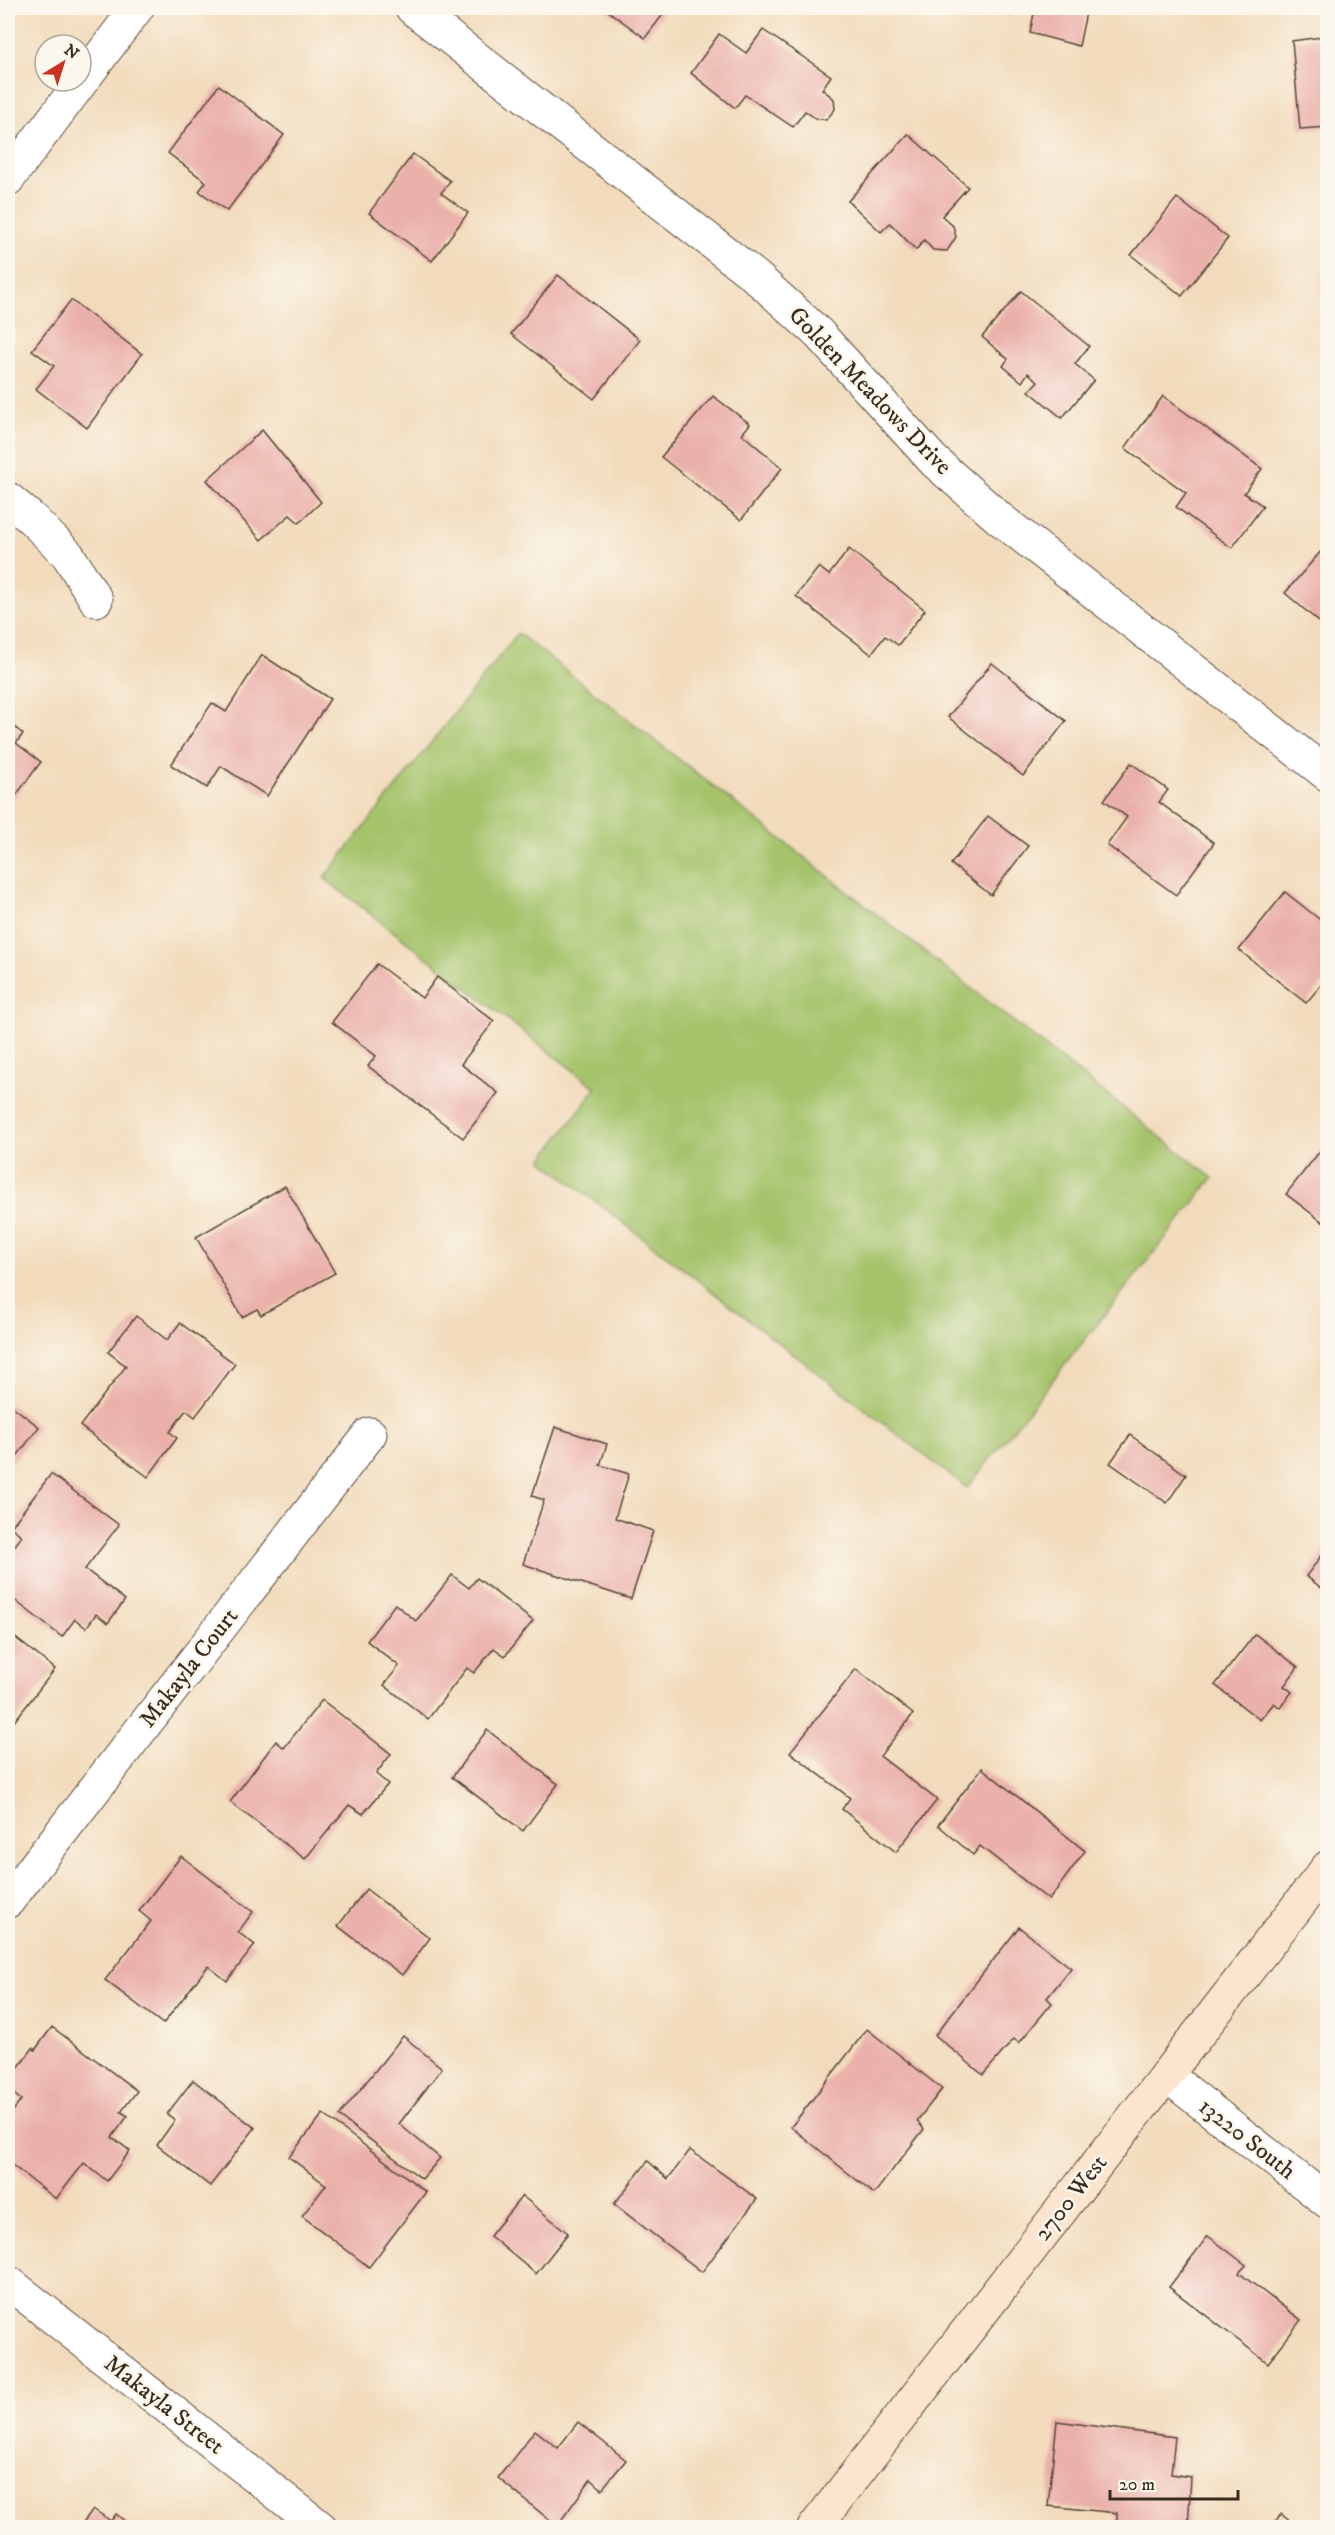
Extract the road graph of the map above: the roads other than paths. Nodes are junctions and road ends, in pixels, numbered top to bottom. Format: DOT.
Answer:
graph roads {
  1 [pos="137,8"];
  2 [pos="412,8"];
  3 [pos="8,179"];
  4 [pos="8,499"];
  5 [pos="96,600"];
  6 [pos="1328,775"];
  7 [pos="370,1434"];
  8 [pos="1328,1867"];
  9 [pos="8,1901"];
  10 [pos="1166,2075"];
  11 [pos="1328,2202"];
  12 [pos="8,2282"];
  13 [pos="321,2528"];
  14 [pos="814,2528"];
  1 -- 3 [label="street"];
  2 -- 6 [label="street, Golden Meadows Drive"];
  4 -- 5 [label="street"];
  7 -- 9 [label="street, Makayla Court"];
  8 -- 10 [label="main road, 2700 West"];
  10 -- 11 [label="street, 13220 South"];
  10 -- 14 [label="main road, 2700 West"];
  12 -- 13 [label="street, Makayla Street"];
}
